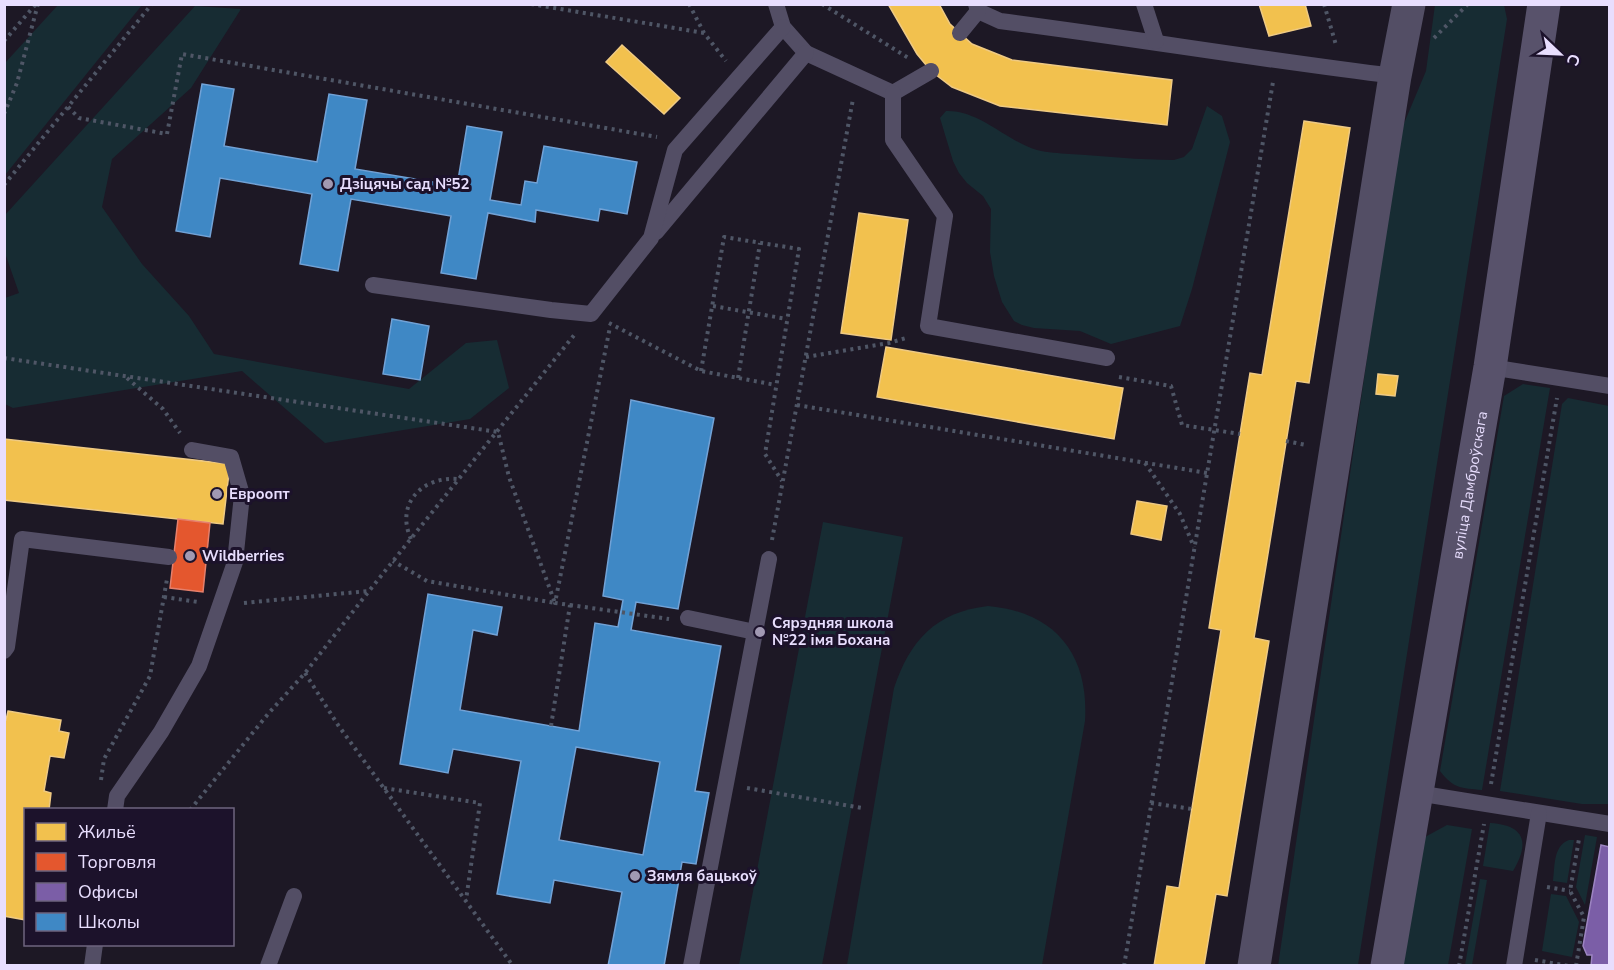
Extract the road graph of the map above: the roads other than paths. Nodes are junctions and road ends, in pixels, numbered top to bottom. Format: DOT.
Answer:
graph roads {
  1 [pos="776,4"];
  2 [pos="1144,4"];
  3 [pos="1409,4"];
  4 [pos="1544,4"];
  5 [pos="977,8"];
  6 [pos="783,27"];
  7 [pos="960,33"];
  8 [pos="1156,41"];
  9 [pos="806,53"];
  10 [pos="931,71"];
  11 [pos="1395,76"];
  12 [pos="893,93"];
  13 [pos="651,238"];
  14 [pos="373,285"];
  15 [pos="1107,358"];
  16 [pos="1490,367"];
  17 [pos="1610,386"];
  18 [pos="192,450"];
  19 [pos="770,552"];
  20 [pos="170,557"];
  21 [pos="688,618"];
  22 [pos="755,632"];
  23 [pos="4,651"];
  24 [pos="1417,793"];
  25 [pos="115,808"];
  26 [pos="1539,813"];
  27 [pos="1610,824"];
  28 [pos="294,896"];
  29 [pos="95,946"];
  30 [pos="92,966"];
  31 [pos="268,966"];
  32 [pos="691,966"];
  33 [pos="1254,966"];
  34 [pos="1388,966"];
  35 [pos="1514,966"];
  1 -- 6 [label="lane"];
  2 -- 8 [label="lane"];
  3 -- 11 [label="street"];
  4 -- 16 [label="main road, вуліца Дамброўскага"];
  5 -- 7 [label="lane"];
  5 -- 8 [label="lane"];
  6 -- 9 [label="lane"];
  6 -- 13 [label="lane"];
  8 -- 11 [label="lane"];
  9 -- 12 [label="lane"];
  9 -- 13 [label="lane"];
  10 -- 12 [label="lane"];
  11 -- 33 [label="street"];
  12 -- 15 [label="lane"];
  13 -- 14 [label="lane"];
  16 -- 17 [label="lane"];
  16 -- 24 [label="main road, вуліца Дамброўскага"];
  18 -- 25 [label="lane"];
  19 -- 22 [label="lane"];
  20 -- 23 [label="lane"];
  21 -- 22 [label="lane"];
  22 -- 32 [label="lane"];
  24 -- 26 [label="lane"];
  24 -- 34 [label="main road, вуліца Дамброўскага"];
  26 -- 27 [label="lane"];
  26 -- 35 [label="lane"];
  28 -- 31 [label="lane"];
  29 -- 30 [label="lane"];
}
